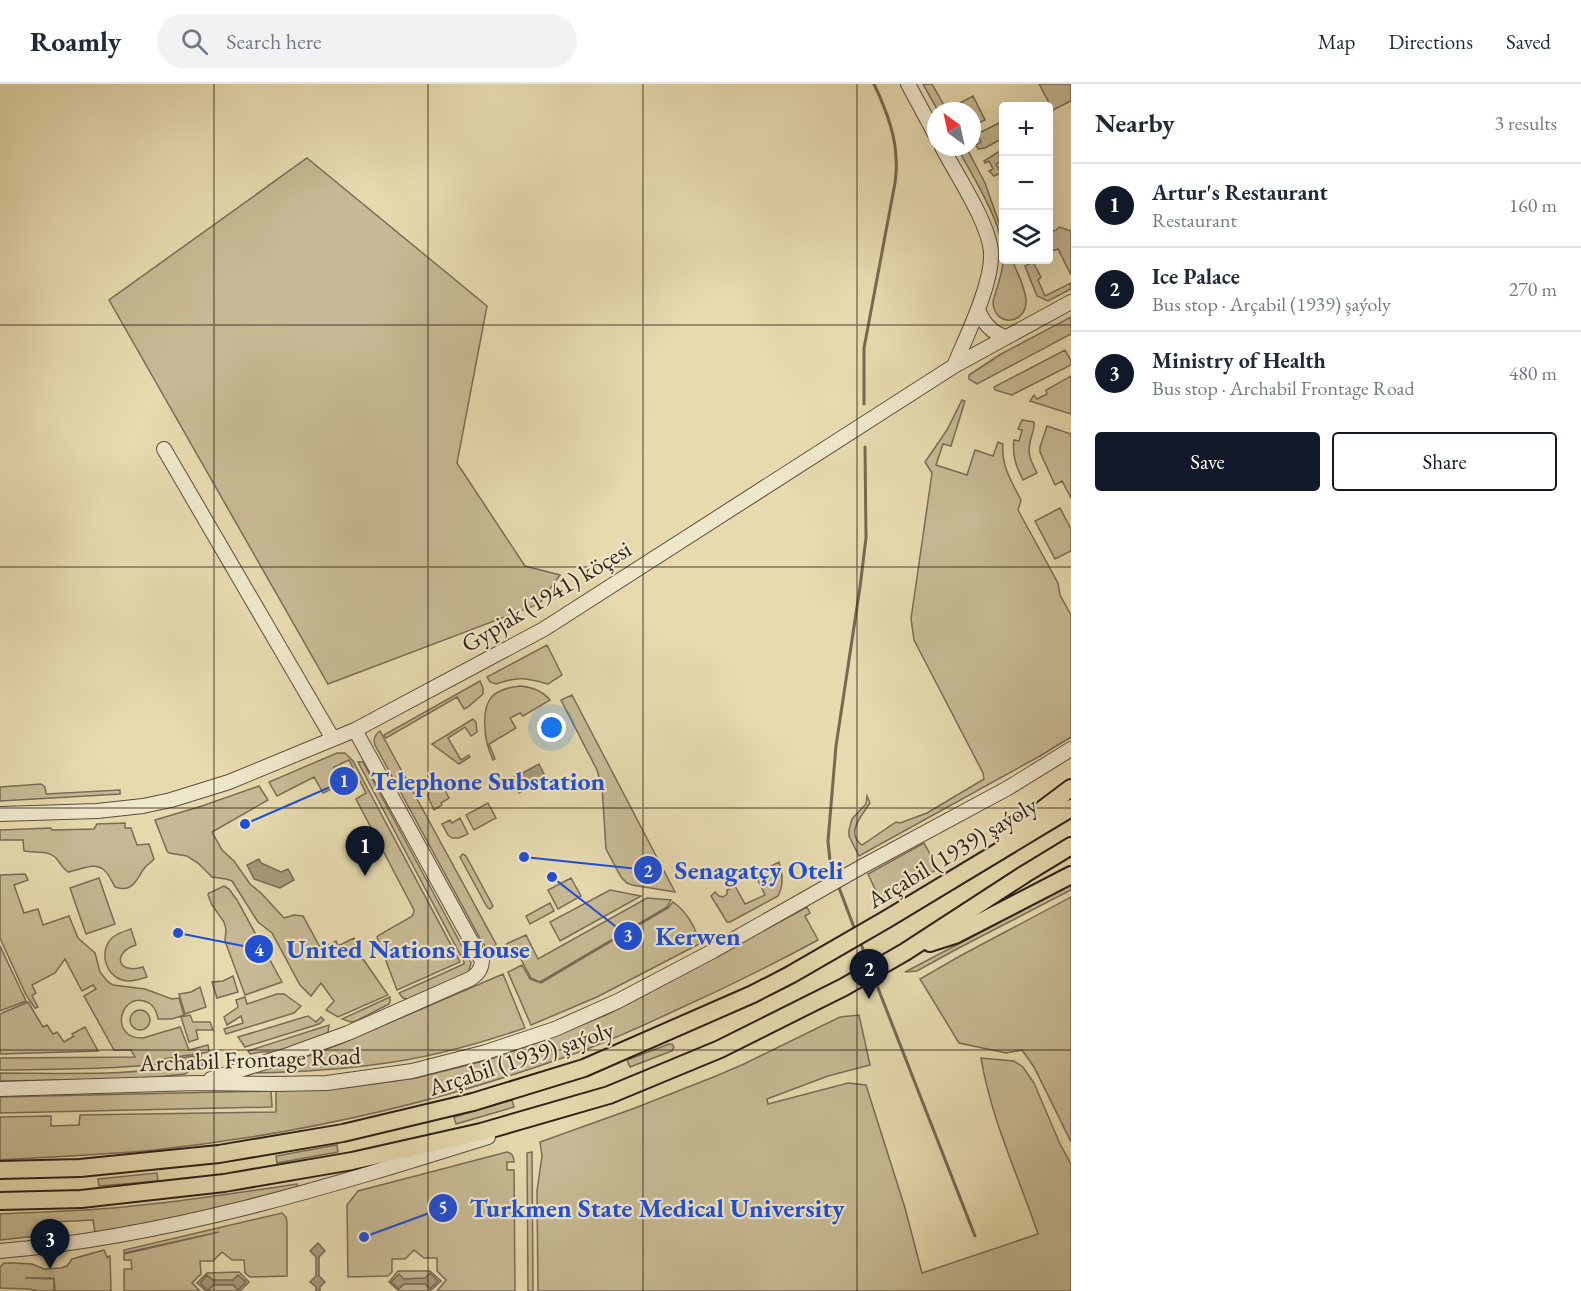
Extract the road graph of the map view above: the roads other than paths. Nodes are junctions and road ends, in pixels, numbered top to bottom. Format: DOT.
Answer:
graph roads {
  1 [pos="908,84"];
  2 [pos="927,119"];
  3 [pos="947,156"];
  4 [pos="1071,302"];
  5 [pos="978,309"];
  6 [pos="1006,337"];
  7 [pos="954,366"];
  8 [pos="164,448"];
  9 [pos="355,730"];
  10 [pos="333,739"];
  11 [pos="1071,749"];
  12 [pos="1071,788"];
  13 [pos="1071,808"];
  14 [pos="0,814"];
  15 [pos="1071,846"];
  16 [pos="1071,875"];
  17 [pos="892,916"];
  18 [pos="907,951"];
  19 [pos="196,1083"];
  20 [pos="0,1089"];
  21 [pos="609,1095"];
  22 [pos="0,1170"];
  23 [pos="0,1201"];
  24 [pos="0,1251"];
  1 -- 2 [label="street"];
  3 -- 5 [label="street"];
  4 -- 6 [label="street, Gypjak (1941) köçesi"];
  5 -- 6 [label="street"];
  5 -- 7 [label="street"];
  6 -- 7 [label="street, Gypjak (1941) köçesi"];
  7 -- 9 [label="street, Gypjak (1941) köçesi"];
  8 -- 10 [label="street"];
  9 -- 10 [label="street, Gypjak (1941) köçesi"];
  9 -- 19 [label="street"];
  10 -- 14 [label="street, Gypjak (1941) köçesi"];
  11 -- 19 [label="street, Archabil Frontage Road"];
  12 -- 17 [label="main road"];
  13 -- 17 [label="main road, Arçabil (1939) şaýoly"];
  15 -- 18 [label="main road"];
  16 -- 18 [label="main road"];
  17 -- 22 [label="main road, Arçabil (1939) şaýoly"];
  18 -- 21 [label="main road"];
  19 -- 20 [label="street, Archabil Frontage Road"];
  21 -- 23 [label="main road"];
  21 -- 24 [label="street"];
}
